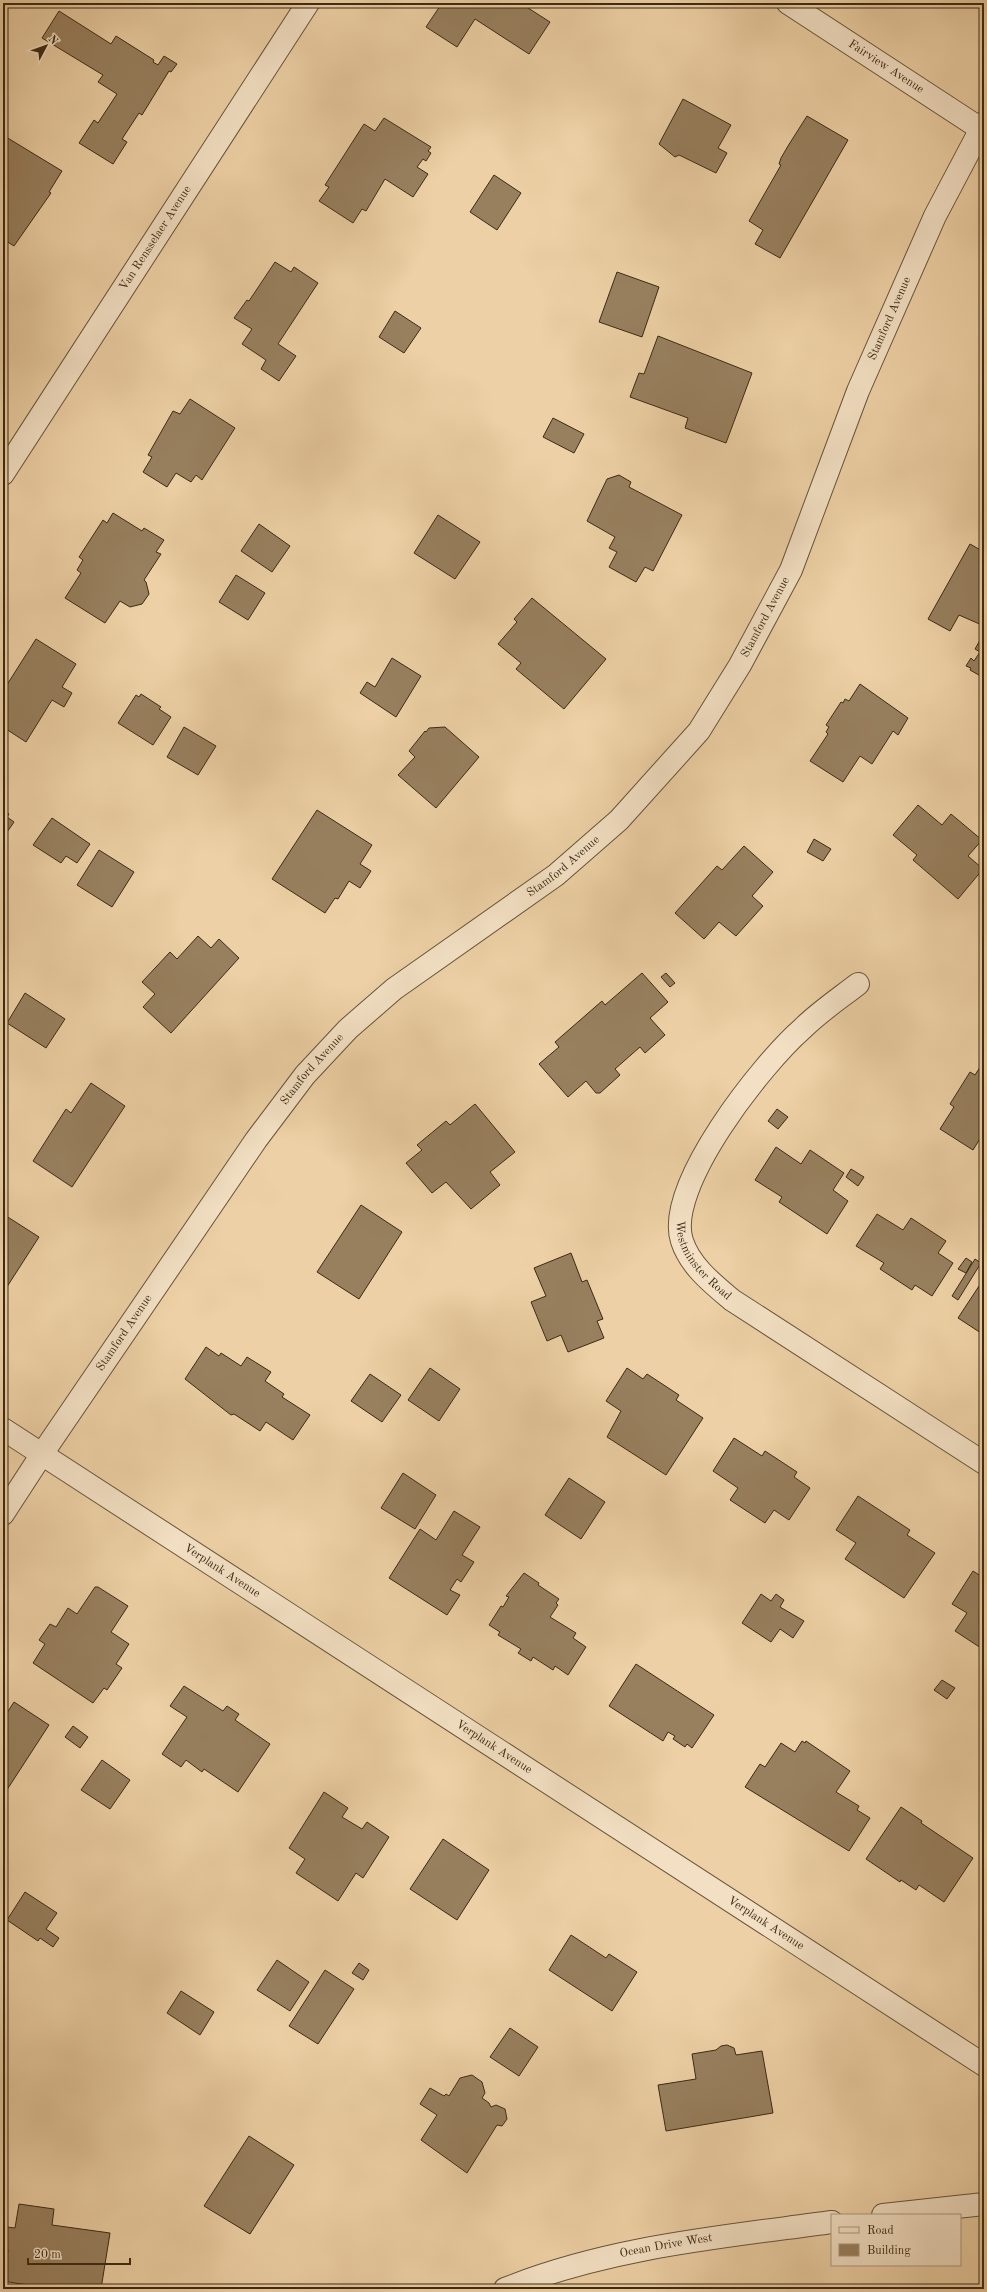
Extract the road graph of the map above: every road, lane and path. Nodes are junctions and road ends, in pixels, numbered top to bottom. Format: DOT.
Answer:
graph roads {
  1 [pos="308,3"];
  2 [pos="788,3"];
  3 [pos="983,127"];
  4 [pos="3,474"];
  5 [pos="858,984"];
  6 [pos="3,1430"];
  7 [pos="42,1454"];
  8 [pos="984,1463"];
  9 [pos="3,1514"];
  10 [pos="984,2065"];
  11 [pos="984,2204"];
  12 [pos="892,2214"];
  13 [pos="831,2222"];
  14 [pos="505,2289"];
  1 -- 4 [label="street, Van Rensselaer Avenue"];
  2 -- 3 [label="street, Fairview Avenue"];
  3 -- 7 [label="street, Stamford Avenue"];
  5 -- 8 [label="street, Westminster Road"];
  6 -- 7 [label="street, Verplank Avenue"];
  7 -- 9 [label="street, Stamford Avenue"];
  7 -- 10 [label="street, Verplank Avenue"];
  11 -- 12 [label="street"];
  13 -- 14 [label="street, Ocean Drive West"];
}
